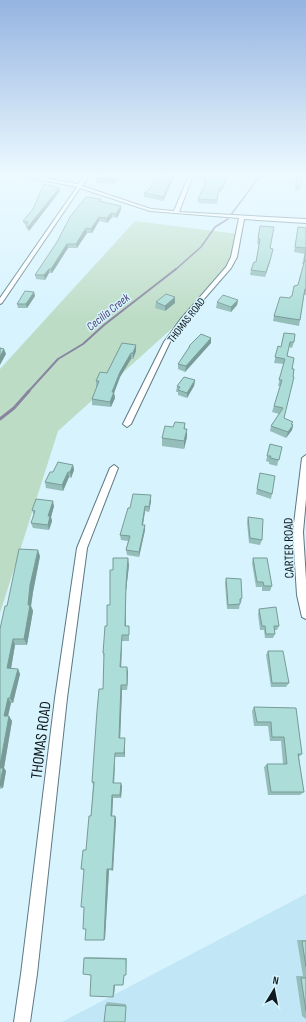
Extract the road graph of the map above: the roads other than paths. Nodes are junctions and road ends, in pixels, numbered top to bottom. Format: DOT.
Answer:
graph roads {
  1 [pos="54,223"];
  2 [pos="241,223"];
  3 [pos="0,302"];
  4 [pos="127,424"];
  5 [pos="306,458"];
  6 [pos="114,468"];
  7 [pos="306,614"];
  8 [pos="22,1022"];
  1 -- 3 [label="street"];
  2 -- 4 [label="street, THOMAS ROAD"];
  5 -- 7 [label="street, CARTER ROAD"];
  6 -- 8 [label="street, THOMAS ROAD"];
}
